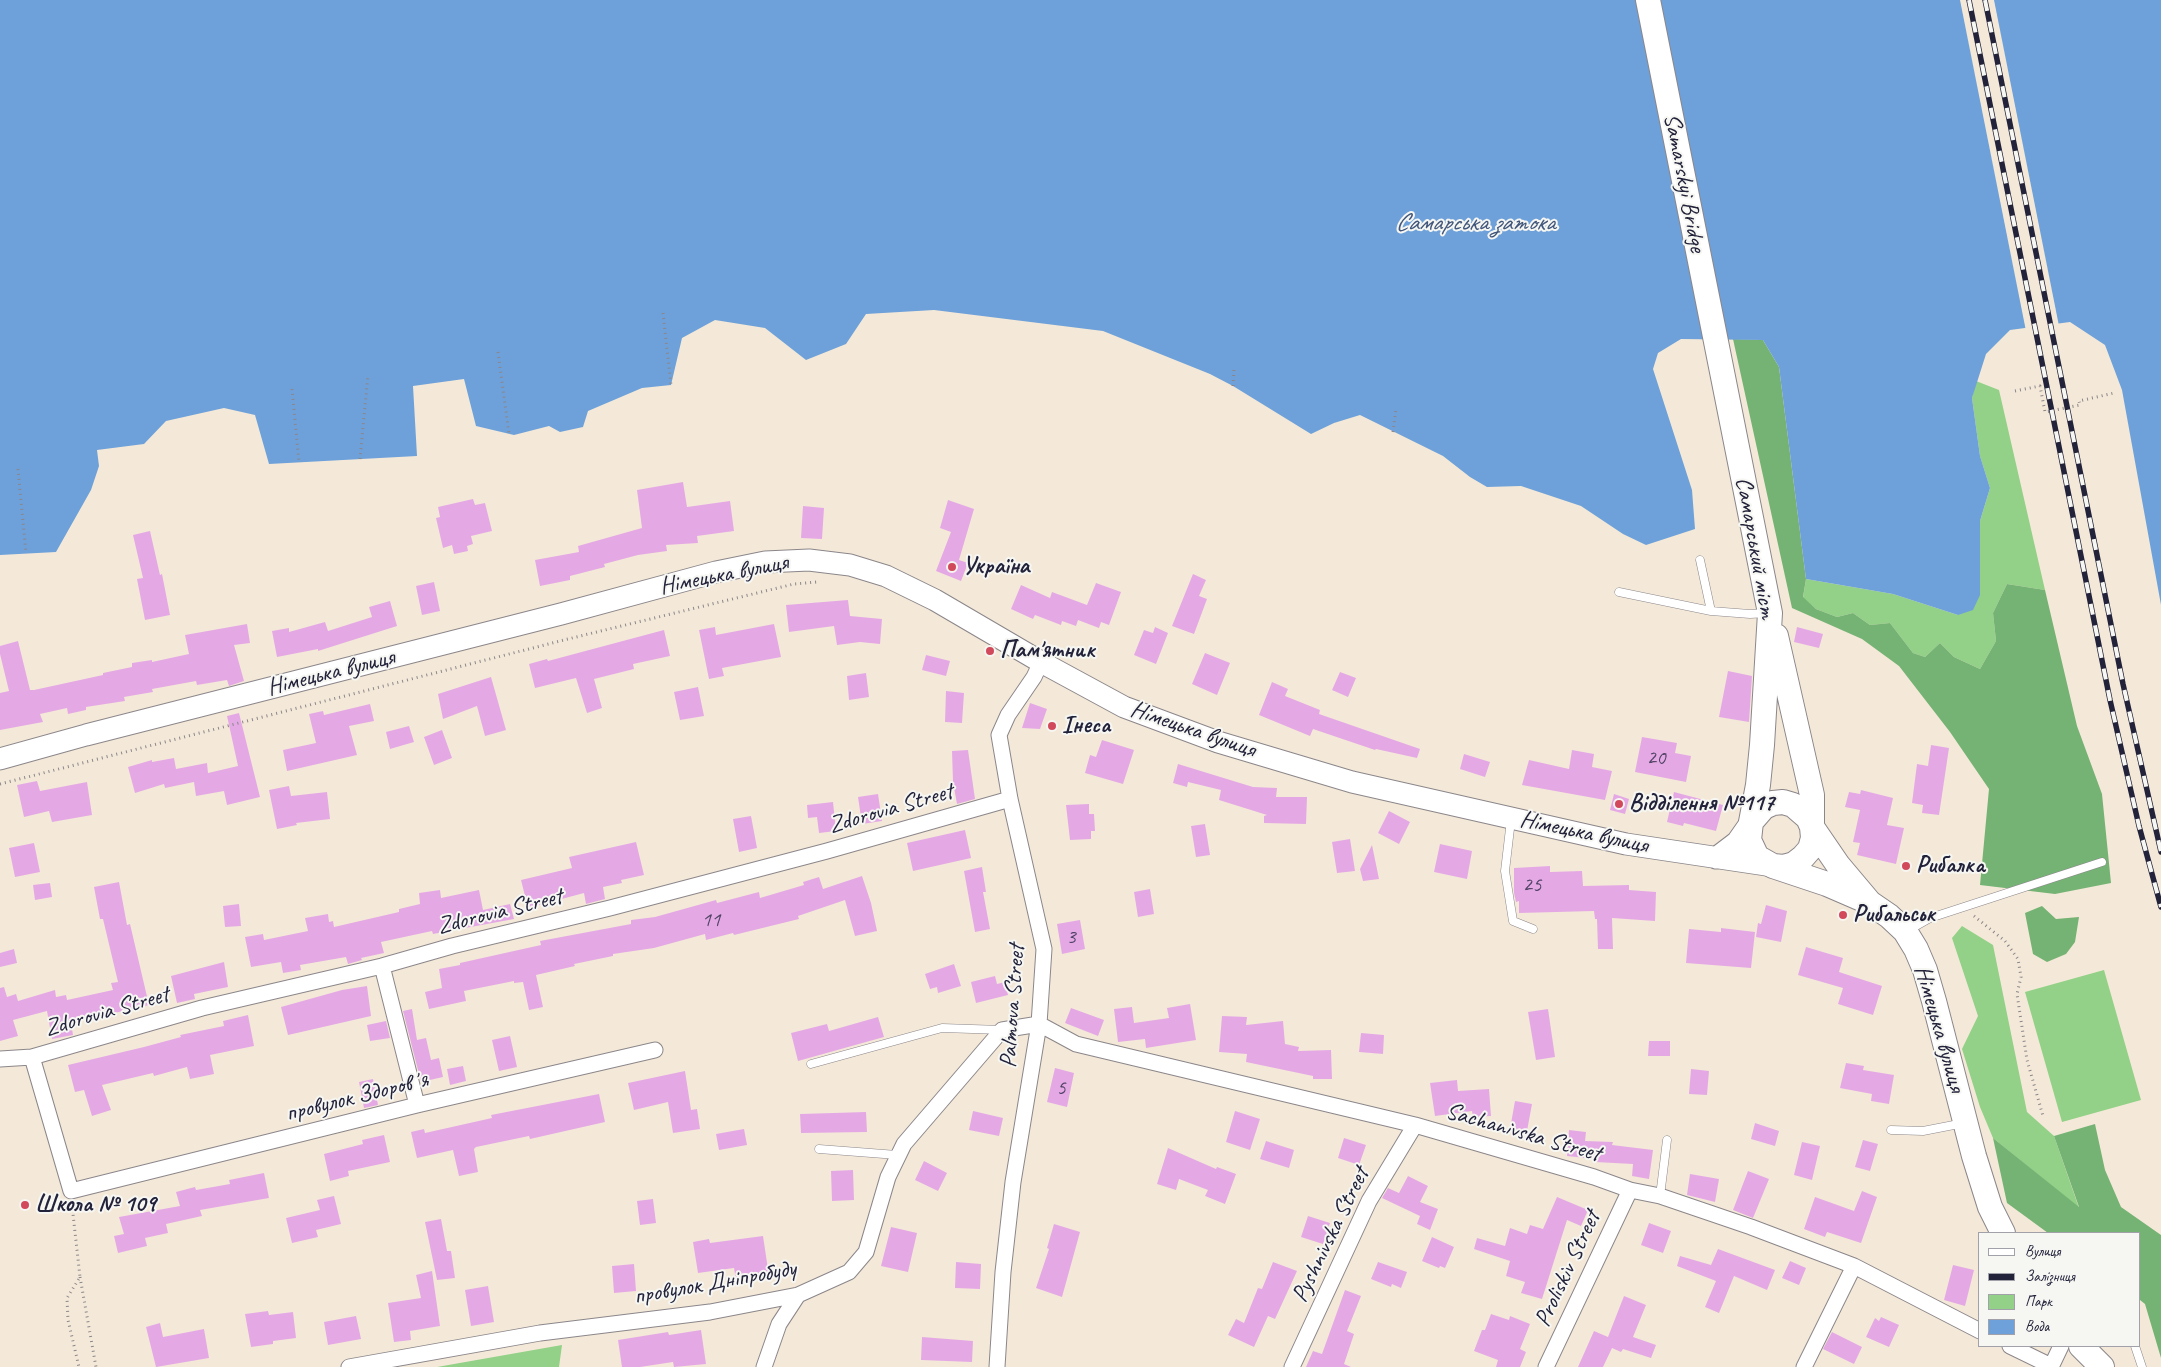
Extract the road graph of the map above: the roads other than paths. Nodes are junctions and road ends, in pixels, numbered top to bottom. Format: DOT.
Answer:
graph roads {
  1 [pos="1648,0"];
  2 [pos="1720,366"];
  3 [pos="1700,560"];
  4 [pos="1619,592"];
  5 [pos="1711,610"];
  6 [pos="1770,613"];
  7 [pos="1041,662"];
  8 [pos="0,759"];
  9 [pos="1010,799"];
  10 [pos="1511,818"];
  11 [pos="1751,822"];
  12 [pos="1812,827"];
  13 [pos="1716,858"];
  14 [pos="2102,862"];
  15 [pos="1773,866"];
  16 [pos="1870,903"];
  17 [pos="1533,928"];
  18 [pos="1906,931"];
  19 [pos="382,966"];
  20 [pos="1039,1024"];
  21 [pos="1002,1030"];
  22 [pos="655,1050"];
  23 [pos="32,1057"];
  24 [pos="0,1059"];
  25 [pos="811,1064"];
  26 [pos="417,1105"];
  27 [pos="1966,1122"];
  28 [pos="1415,1125"];
  29 [pos="1891,1130"];
  30 [pos="1667,1140"];
  31 [pos="818,1149"];
  32 [pos="897,1155"];
  33 [pos="1630,1190"];
  34 [pos="1660,1196"];
  35 [pos="2003,1232"];
  36 [pos="1854,1266"];
  37 [pos="798,1295"];
  38 [pos="1978,1330"];
  39 [pos="2012,1347"];
  40 [pos="2061,1347"];
  41 [pos="2082,1347"];
  42 [pos="2135,1347"];
  43 [pos="350,1367"];
  44 [pos="764,1367"];
  45 [pos="997,1367"];
  46 [pos="1292,1367"];
  47 [pos="1546,1367"];
  48 [pos="1804,1367"];
  49 [pos="2051,1367"];
  50 [pos="2102,1367"];
  51 [pos="2142,1367"];
  1 -- 2 [label="main road, Samarskyi Bridge"];
  2 -- 6 [label="main road, Самарський міст"];
  3 -- 5 [label="lane"];
  4 -- 5 [label="lane"];
  5 -- 6 [label="lane"];
  6 -- 11 [label="main road, Самарський міст"];
  6 -- 12 [label="main road"];
  7 -- 8 [label="main road, Німецька вулиця"];
  7 -- 9 [label="street, Palmova Street"];
  7 -- 10 [label="main road, Німецька вулиця"];
  9 -- 19 [label="street, Zdorovia Street"];
  9 -- 20 [label="street, Palmova Street"];
  10 -- 13 [label="main road, Німецька вулиця"];
  10 -- 17 [label="lane"];
  11 -- 12 [label="main road"];
  11 -- 13 [label="main road"];
  11 -- 15 [label="main road"];
  12 -- 15 [label="main road"];
  12 -- 16 [label="main road, Німецька вулиця"];
  13 -- 15 [label="main road, Німецька вулиця"];
  14 -- 18 [label="lane"];
  15 -- 16 [label="main road"];
  16 -- 18 [label="main road, Німецька вулиця"];
  18 -- 27 [label="main road, Німецька вулиця"];
  19 -- 23 [label="street, Zdorovia Street"];
  19 -- 26 [label="street"];
  20 -- 21 [label="street"];
  20 -- 28 [label="street, Sachanivska Street"];
  20 -- 45 [label="street, Palmova Street"];
  21 -- 25 [label="lane, Palmova Street"];
  21 -- 32 [label="street, провулок Дніпробуду"];
  22 -- 26 [label="street, провулок Здоровʼя"];
  23 -- 24 [label="street, Zdorovia Street"];
  23 -- 26 [label="street, провулок Здоровʼя"];
  27 -- 29 [label="lane"];
  27 -- 35 [label="main road, Німецька вулиця"];
  28 -- 33 [label="street, Sachanivska Street"];
  28 -- 46 [label="street, Pyshnivska Street"];
  30 -- 34 [label="lane"];
  31 -- 32 [label="lane"];
  32 -- 37 [label="street, провулок Дніпробуду"];
  33 -- 34 [label="street, Sachanivska Street"];
  33 -- 47 [label="street, Proliskiv Street"];
  34 -- 36 [label="street, Sachanivska Street"];
  36 -- 38 [label="street, Sachanivska Street"];
  36 -- 48 [label="street"];
  37 -- 43 [label="street, провулок Дніпробуду"];
  37 -- 44 [label="street"];
  39 -- 49 [label="street"];
  40 -- 49 [label="street"];
  41 -- 50 [label="main road"];
  42 -- 51 [label="lane"];
}
